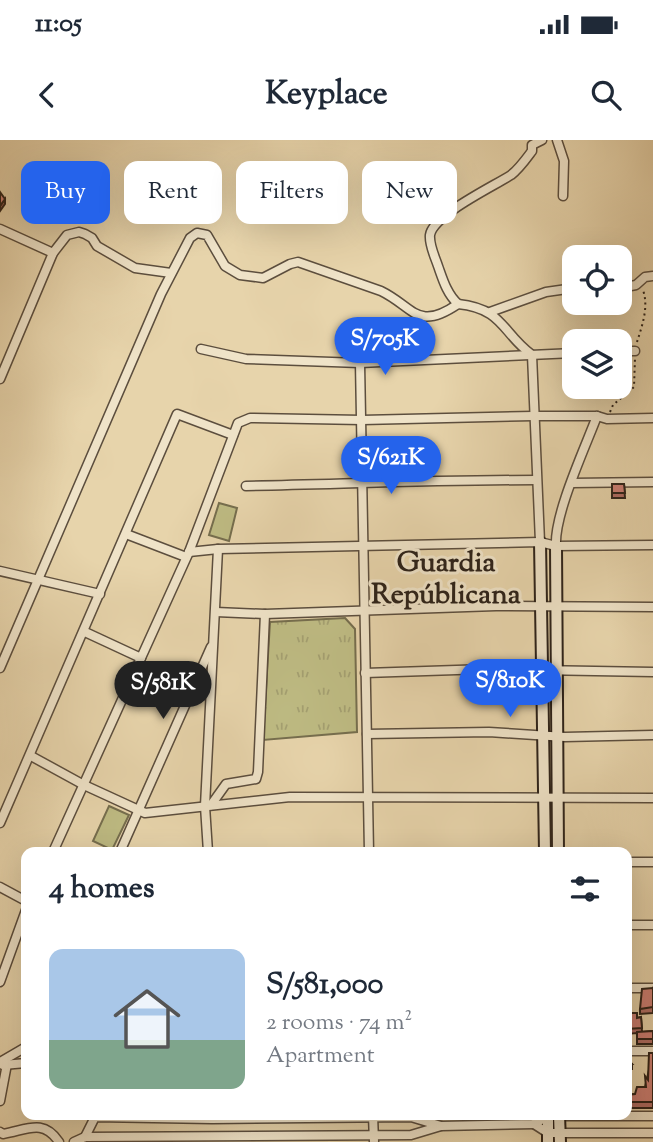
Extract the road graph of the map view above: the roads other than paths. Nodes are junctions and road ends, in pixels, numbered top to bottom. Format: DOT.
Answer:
graph roads {
  1 [pos="542,140"];
  2 [pos="557,140"];
  3 [pos="563,196"];
  4 [pos="0,229"];
  5 [pos="52,253"];
  6 [pos="171,273"];
  7 [pos="653,276"];
  8 [pos="632,286"];
  9 [pos="562,290"];
  10 [pos="458,304"];
  11 [pos="490,312"];
  12 [pos="201,349"];
  13 [pos="562,354"];
  14 [pos="531,355"];
  15 [pos="360,363"];
  16 [pos="0,379"];
  17 [pos="533,415"];
  18 [pos="597,416"];
  19 [pos="653,418"];
  20 [pos="362,420"];
  21 [pos="233,435"];
  22 [pos="536,480"];
  23 [pos="572,482"];
  24 [pos="653,482"];
  25 [pos="362,484"];
  26 [pos="246,486"];
  27 [pos="126,534"];
  28 [pos="540,542"];
  29 [pos="653,545"];
  30 [pos="556,546"];
  31 [pos="363,547"];
  32 [pos="218,549"];
  33 [pos="188,555"];
  34 [pos="0,571"];
  35 [pos="37,579"];
  36 [pos="100,594"];
  37 [pos="653,607"];
  38 [pos="541,608"];
  39 [pos="556,608"];
  40 [pos="364,611"];
  41 [pos="216,612"];
  42 [pos="265,614"];
  43 [pos="85,632"];
  44 [pos="214,641"];
  45 [pos="141,658"];
  46 [pos="0,668"];
  47 [pos="542,672"];
  48 [pos="556,672"];
  49 [pos="653,672"];
  50 [pos="365,673"];
  51 [pos="367,734"];
  52 [pos="544,734"];
  53 [pos="653,735"];
  54 [pos="558,737"];
  55 [pos="31,756"];
  56 [pos="84,785"];
  57 [pos="368,796"];
  58 [pos="545,797"];
  59 [pos="558,798"];
  60 [pos="653,798"];
  61 [pos="208,805"];
  62 [pos="138,812"];
  63 [pos="0,823"];
  64 [pos="55,847"];
  65 [pos="122,847"];
  66 [pos="208,847"];
  67 [pos="369,847"];
  68 [pos="545,847"];
  69 [pos="558,847"];
  70 [pos="632,862"];
  71 [pos="653,862"];
  72 [pos="0,887"];
  73 [pos="21,898"];
  74 [pos="21,924"];
  75 [pos="632,925"];
  76 [pos="653,925"];
  77 [pos="0,982"];
  78 [pos="632,988"];
  79 [pos="653,988"];
  80 [pos="21,1051"];
  81 [pos="632,1051"];
  82 [pos="653,1051"];
  83 [pos="21,1063"];
  84 [pos="2,1064"];
  85 [pos="0,1101"];
  86 [pos="632,1116"];
  87 [pos="653,1116"];
  88 [pos="94,1120"];
  89 [pos="212,1120"];
  90 [pos="373,1120"];
  91 [pos="421,1120"];
  92 [pos="544,1120"];
  93 [pos="534,1124"];
  94 [pos="441,1126"];
  95 [pos="0,1132"];
  96 [pos="653,1133"];
  97 [pos="85,1137"];
  98 [pos="554,1137"];
  99 [pos="374,1139"];
  100 [pos="212,1140"];
  101 [pos="60,1142"];
  102 [pos="74,1142"];
  1 -- 10 [label="street"];
  2 -- 3 [label="street"];
  4 -- 5 [label="street"];
  5 -- 6 [label="street"];
  5 -- 16 [label="street"];
  6 -- 10 [label="street"];
  6 -- 35 [label="street"];
  7 -- 8 [label="street"];
  9 -- 11 [label="street"];
  10 -- 11 [label="street"];
  11 -- 14 [label="street"];
  12 -- 15 [label="street"];
  13 -- 14 [label="street"];
  14 -- 15 [label="street"];
  14 -- 17 [label="street"];
  15 -- 20 [label="street"];
  17 -- 18 [label="street"];
  17 -- 20 [label="street"];
  17 -- 22 [label="street"];
  18 -- 19 [label="street"];
  18 -- 23 [label="street"];
  20 -- 21 [label="street"];
  20 -- 25 [label="street"];
  21 -- 27 [label="street"];
  21 -- 33 [label="street"];
  22 -- 25 [label="street"];
  22 -- 28 [label="street"];
  23 -- 24 [label="street"];
  23 -- 30 [label="street"];
  25 -- 26 [label="street"];
  25 -- 31 [label="street"];
  27 -- 33 [label="street"];
  27 -- 36 [label="street"];
  28 -- 30 [label="street"];
  28 -- 31 [label="street"];
  28 -- 38 [label="street"];
  29 -- 30 [label="street"];
  30 -- 39 [label="street"];
  31 -- 32 [label="street"];
  31 -- 40 [label="street"];
  32 -- 33 [label="street"];
  32 -- 41 [label="street"];
  33 -- 45 [label="street"];
  34 -- 35 [label="street"];
  35 -- 36 [label="street"];
  35 -- 46 [label="street"];
  36 -- 43 [label="street"];
  37 -- 39 [label="street"];
  38 -- 39 [label="street"];
  38 -- 40 [label="street"];
  38 -- 47 [label="street"];
  39 -- 48 [label="street"];
  40 -- 42 [label="street"];
  40 -- 50 [label="street"];
  41 -- 42 [label="street"];
  41 -- 44 [label="street"];
  42 -- 61 [label="street"];
  43 -- 45 [label="street"];
  43 -- 55 [label="street"];
  44 -- 61 [label="street"];
  44 -- 62 [label="street"];
  45 -- 56 [label="street"];
  47 -- 48 [label="street"];
  47 -- 50 [label="street"];
  47 -- 52 [label="street"];
  48 -- 49 [label="street"];
  48 -- 54 [label="street"];
  50 -- 51 [label="street"];
  51 -- 52 [label="street"];
  51 -- 57 [label="street"];
  52 -- 54 [label="street"];
  52 -- 58 [label="street"];
  53 -- 54 [label="street"];
  54 -- 59 [label="street"];
  55 -- 56 [label="street"];
  55 -- 63 [label="street"];
  56 -- 62 [label="street"];
  56 -- 64 [label="street"];
  57 -- 58 [label="street"];
  57 -- 61 [label="street"];
  57 -- 67 [label="street"];
  58 -- 59 [label="street"];
  58 -- 68 [label="street"];
  59 -- 60 [label="street"];
  59 -- 69 [label="street"];
  61 -- 62 [label="street"];
  61 -- 66 [label="street"];
  62 -- 65 [label="street"];
  70 -- 71 [label="street"];
  72 -- 73 [label="street"];
  74 -- 77 [label="street"];
  75 -- 76 [label="street"];
  78 -- 79 [label="street"];
  80 -- 84 [label="street"];
  81 -- 82 [label="street"];
  83 -- 84 [label="street"];
  84 -- 85 [label="street"];
  86 -- 87 [label="street"];
  88 -- 97 [label="street"];
  89 -- 100 [label="street"];
  90 -- 99 [label="street"];
  91 -- 94 [label="street"];
  92 -- 93 [label="street"];
  93 -- 94 [label="street"];
  93 -- 98 [label="street"];
  94 -- 99 [label="street"];
  95 -- 101 [label="street"];
  96 -- 98 [label="street"];
  97 -- 100 [label="street"];
  97 -- 102 [label="street"];
  99 -- 100 [label="street"];
}
